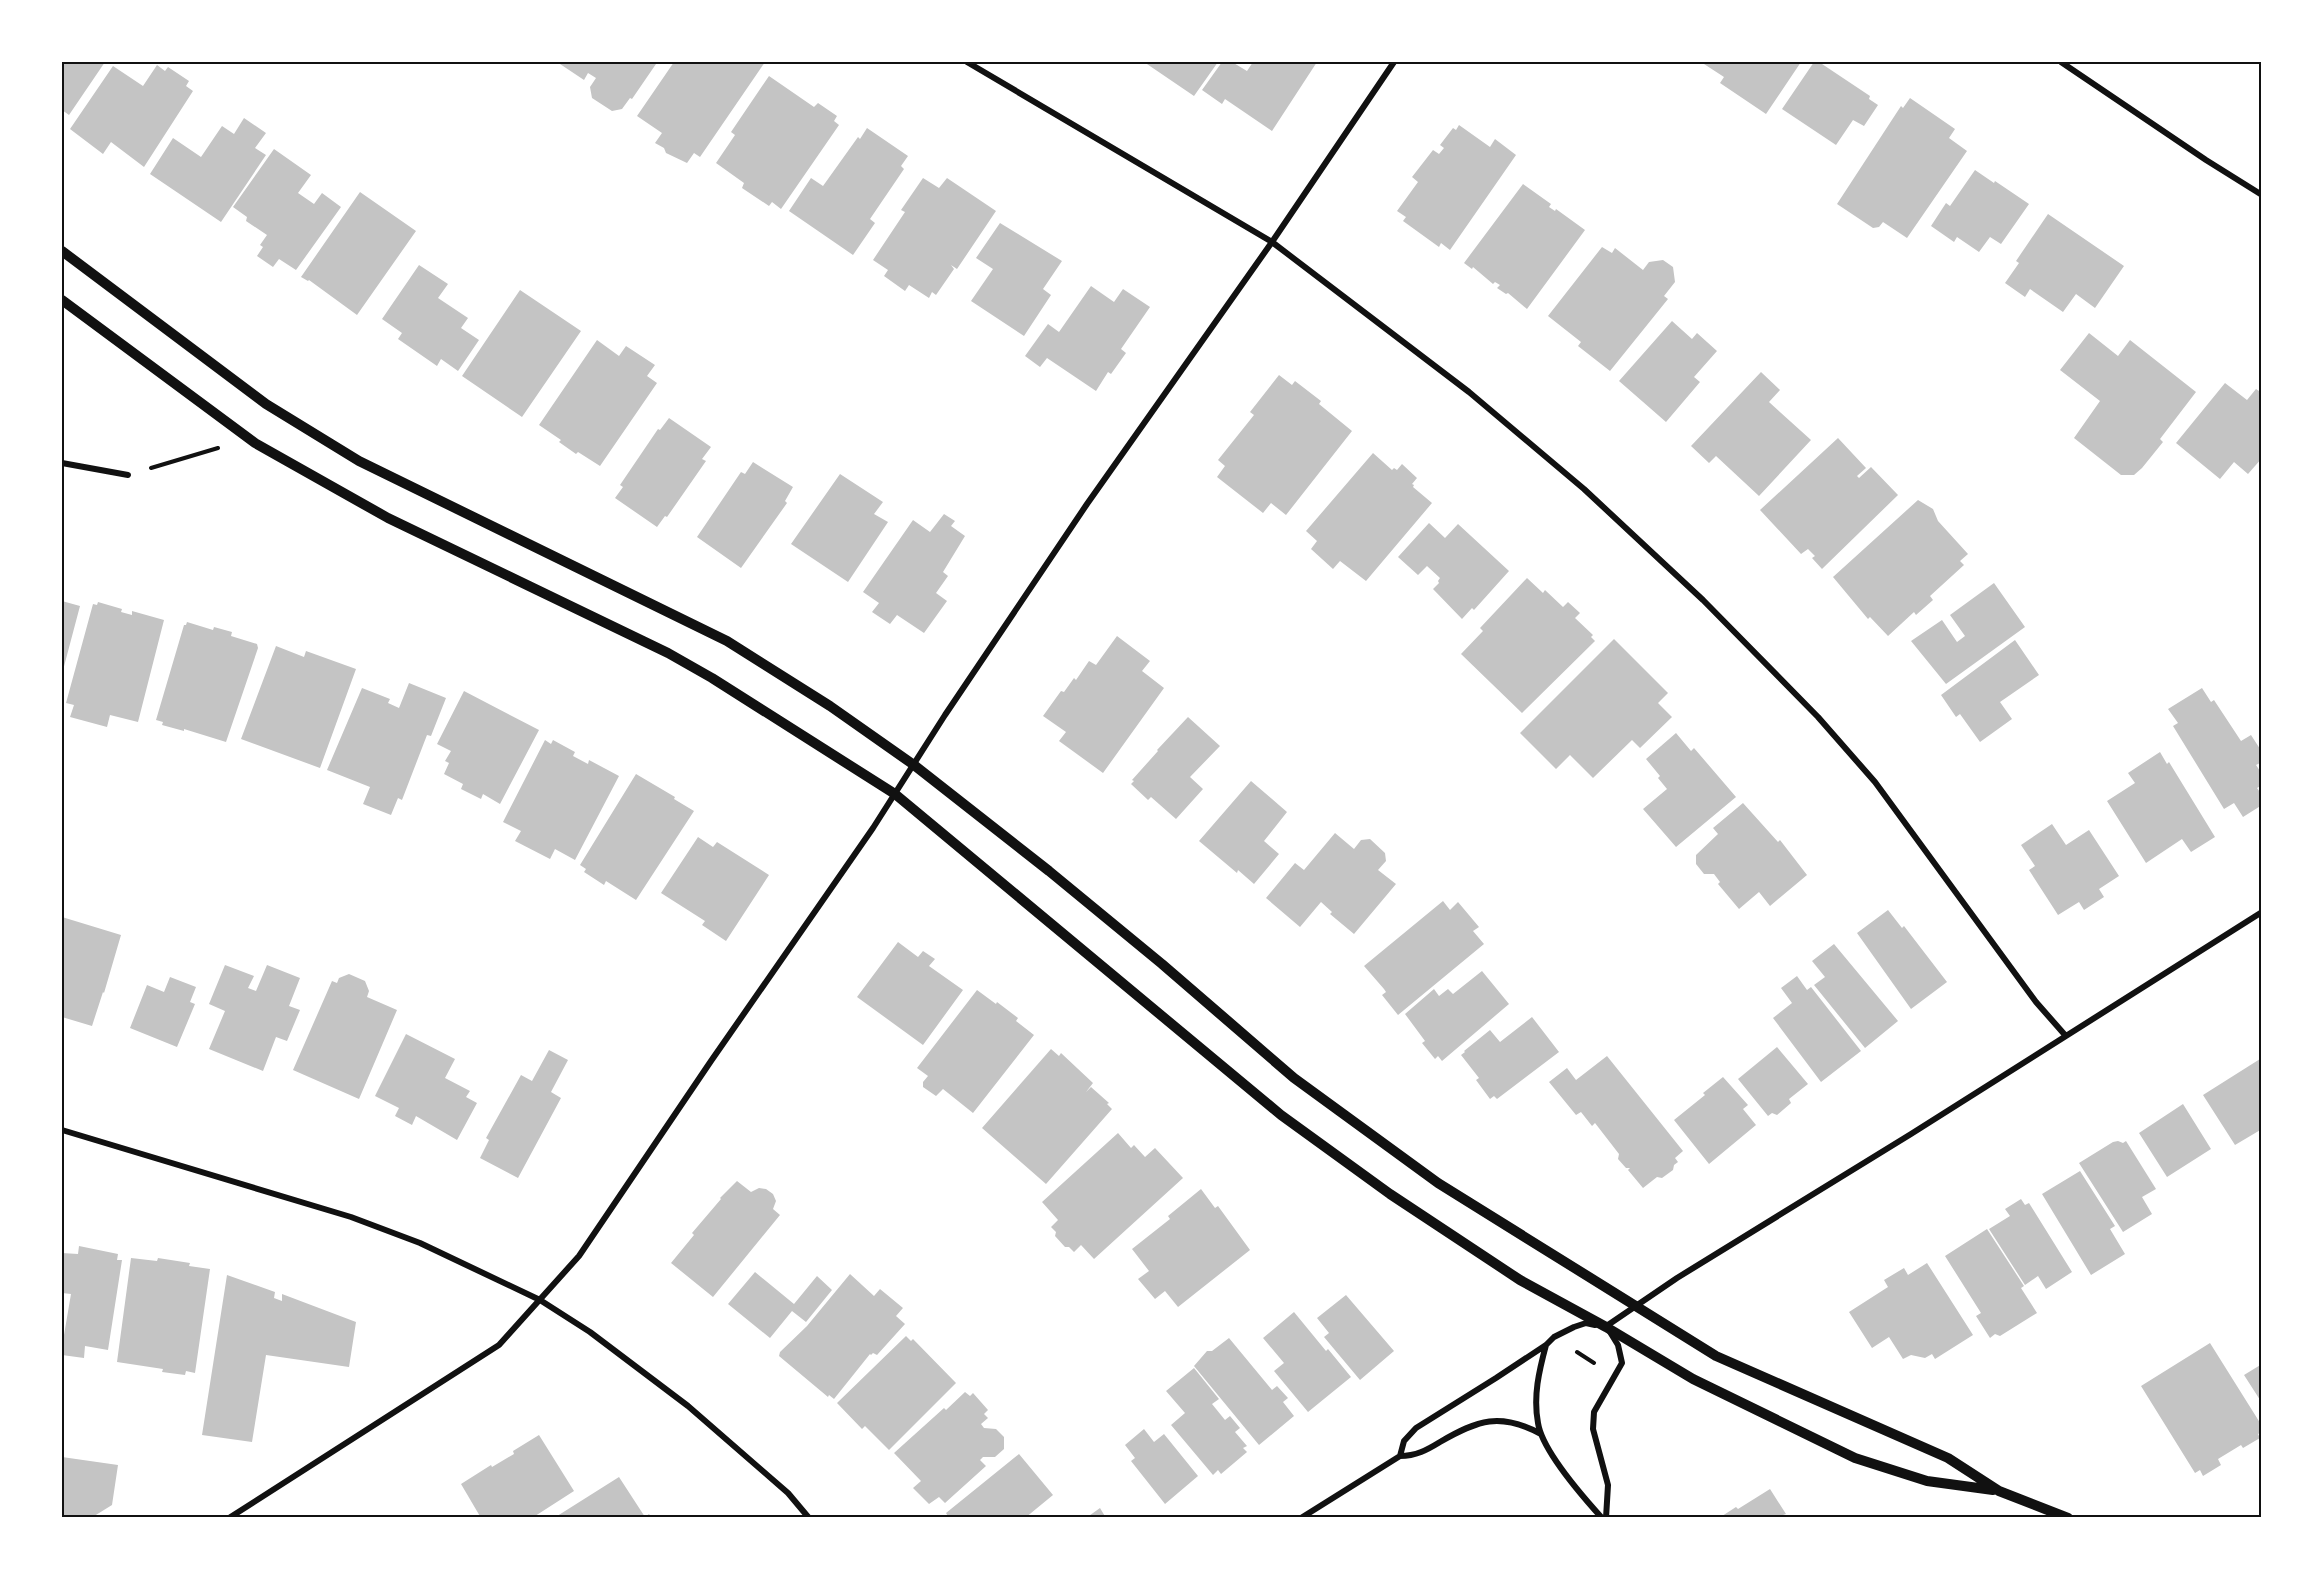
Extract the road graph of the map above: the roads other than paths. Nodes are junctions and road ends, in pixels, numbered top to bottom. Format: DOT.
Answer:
graph roads {
  1 [pos="967,62"];
  2 [pos="1394,62"];
  3 [pos="2061,62"];
  4 [pos="2262,195"];
  5 [pos="1272,242"];
  6 [pos="62,251"];
  7 [pos="62,300"];
  8 [pos="62,463"];
  9 [pos="128,475"];
  10 [pos="914,765"];
  11 [pos="895,794"];
  12 [pos="2262,912"];
  13 [pos="2065,1035"];
  14 [pos="62,1130"];
  15 [pos="540,1300"];
  16 [pos="1635,1307"];
  17 [pos="1606,1327"];
  18 [pos="1546,1345"];
  19 [pos="1541,1434"];
  20 [pos="1400,1456"];
  21 [pos="1999,1491"];
  22 [pos="229,1518"];
  23 [pos="809,1518"];
  24 [pos="1301,1518"];
  25 [pos="1604,1518"];
  26 [pos="2068,1518"];
  1 -- 5 [label="street"];
  2 -- 5 [label="street"];
  3 -- 4 [label="street"];
  5 -- 10 [label="street"];
  5 -- 13 [label="street"];
  6 -- 10 [label="street"];
  7 -- 11 [label="street"];
  8 -- 9 [label="street"];
  10 -- 11 [label="street"];
  10 -- 16 [label="street"];
  11 -- 15 [label="street"];
  11 -- 17 [label="street"];
  12 -- 13 [label="street"];
  13 -- 16 [label="street"];
  14 -- 15 [label="street"];
  15 -- 22 [label="street"];
  15 -- 23 [label="street"];
  16 -- 17 [label="street"];
  16 -- 21 [label="street"];
  17 -- 18 [label="street"];
  17 -- 21 [label="street"];
  17 -- 25 [label="street"];
  18 -- 19 [label="street"];
  18 -- 20 [label="street"];
  19 -- 20 [label="street"];
  19 -- 25 [label="street"];
  20 -- 24 [label="street"];
  21 -- 26 [label="street"];
}
